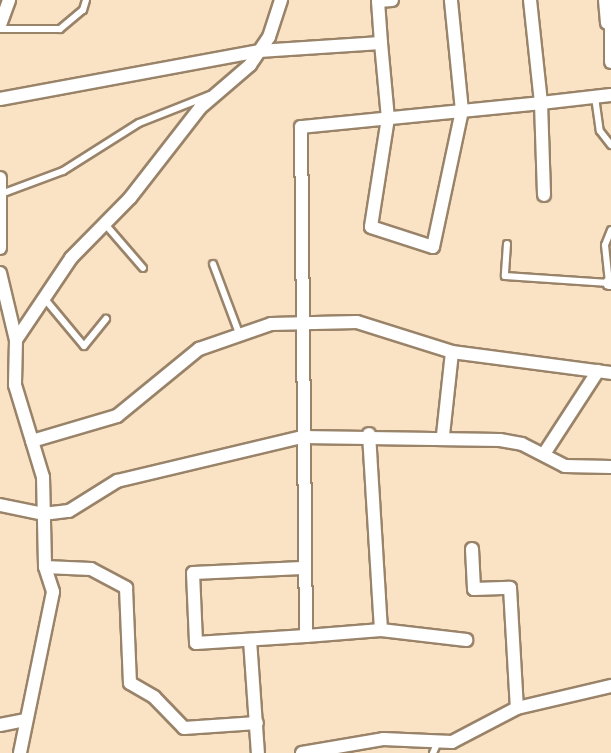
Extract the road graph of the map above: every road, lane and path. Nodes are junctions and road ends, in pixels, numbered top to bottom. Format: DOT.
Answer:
graph roads {
  1 [pos="9,0"];
  2 [pos="86,0"];
  3 [pos="281,0"];
  4 [pos="392,0"];
  5 [pos="451,0"];
  6 [pos="530,0"];
  7 [pos="605,0"];
  8 [pos="609,22"];
  9 [pos="0,27"];
  10 [pos="381,43"];
  11 [pos="260,51"];
  12 [pos="611,62"];
  13 [pos="218,93"];
  14 [pos="611,95"];
  15 [pos="595,97"];
  16 [pos="0,99"];
  17 [pos="541,103"];
  18 [pos="462,111"];
  19 [pos="388,118"];
  20 [pos="611,145"];
  21 [pos="0,178"];
  22 [pos="2,194"];
  23 [pos="544,195"];
  24 [pos="105,224"];
  25 [pos="611,230"];
  26 [pos="507,244"];
  27 [pos="0,248"];
  28 [pos="213,264"];
  29 [pos="143,268"];
  30 [pos="0,273"];
  31 [pos="610,283"];
  32 [pos="42,296"];
  33 [pos="106,319"];
  34 [pos="300,323"];
  35 [pos="239,333"];
  36 [pos="16,340"];
  37 [pos="452,352"];
  38 [pos="604,372"];
  39 [pos="369,434"];
  40 [pos="443,435"];
  41 [pos="302,437"];
  42 [pos="32,441"];
  43 [pos="544,454"];
  44 [pos="611,467"];
  45 [pos="0,505"];
  46 [pos="43,514"];
  47 [pos="472,549"];
  48 [pos="45,567"];
  49 [pos="302,568"];
  50 [pos="381,630"];
  51 [pos="306,636"];
  52 [pos="250,640"];
  53 [pos="466,640"];
  54 [pos="611,686"];
  55 [pos="517,708"];
  56 [pos="25,720"];
  57 [pos="257,723"];
  58 [pos="0,725"];
  59 [pos="435,747"];
  60 [pos="20,753"];
  61 [pos="258,753"];
  62 [pos="302,753"];
  1 -- 9 [label="street"];
  2 -- 9 [label="lane"];
  3 -- 11 [label="street"];
  4 -- 10 [label="street"];
  5 -- 18 [label="street"];
  6 -- 17 [label="street"];
  7 -- 8 [label="street"];
  8 -- 12 [label="street"];
  10 -- 11 [label="street"];
  10 -- 19 [label="street"];
  11 -- 13 [label="street"];
  11 -- 16 [label="street"];
  13 -- 22 [label="lane"];
  13 -- 24 [label="street"];
  14 -- 15 [label="street"];
  15 -- 17 [label="street"];
  15 -- 20 [label="lane"];
  17 -- 18 [label="street"];
  17 -- 23 [label="street"];
  18 -- 19 [label="street"];
  18 -- 19 [label="street"];
  19 -- 34 [label="street"];
  21 -- 22 [label="street"];
  22 -- 27 [label="street"];
  24 -- 29 [label="lane"];
  24 -- 32 [label="street"];
  25 -- 31 [label="lane"];
  26 -- 31 [label="lane"];
  28 -- 35 [label="lane"];
  30 -- 36 [label="street"];
  32 -- 33 [label="lane"];
  32 -- 36 [label="street"];
  34 -- 35 [label="street"];
  34 -- 37 [label="street"];
  34 -- 41 [label="street"];
  35 -- 42 [label="street"];
  36 -- 42 [label="street"];
  37 -- 38 [label="street"];
  37 -- 40 [label="street"];
  38 -- 43 [label="street"];
  39 -- 40 [label="street"];
  39 -- 41 [label="street"];
  39 -- 50 [label="street"];
  40 -- 43 [label="street"];
  41 -- 46 [label="street"];
  41 -- 49 [label="street"];
  42 -- 46 [label="street"];
  43 -- 44 [label="street"];
  45 -- 46 [label="street"];
  46 -- 48 [label="street"];
  47 -- 55 [label="street"];
  48 -- 56 [label="street"];
  48 -- 57 [label="street"];
  49 -- 51 [label="street"];
  49 -- 52 [label="street"];
  50 -- 51 [label="street"];
  50 -- 53 [label="street"];
  51 -- 52 [label="street"];
  52 -- 57 [label="street"];
  54 -- 55 [label="street"];
  55 -- 59 [label="street"];
  56 -- 58 [label="street"];
  56 -- 60 [label="street"];
  57 -- 61 [label="street"];
  59 -- 62 [label="street"];
}
